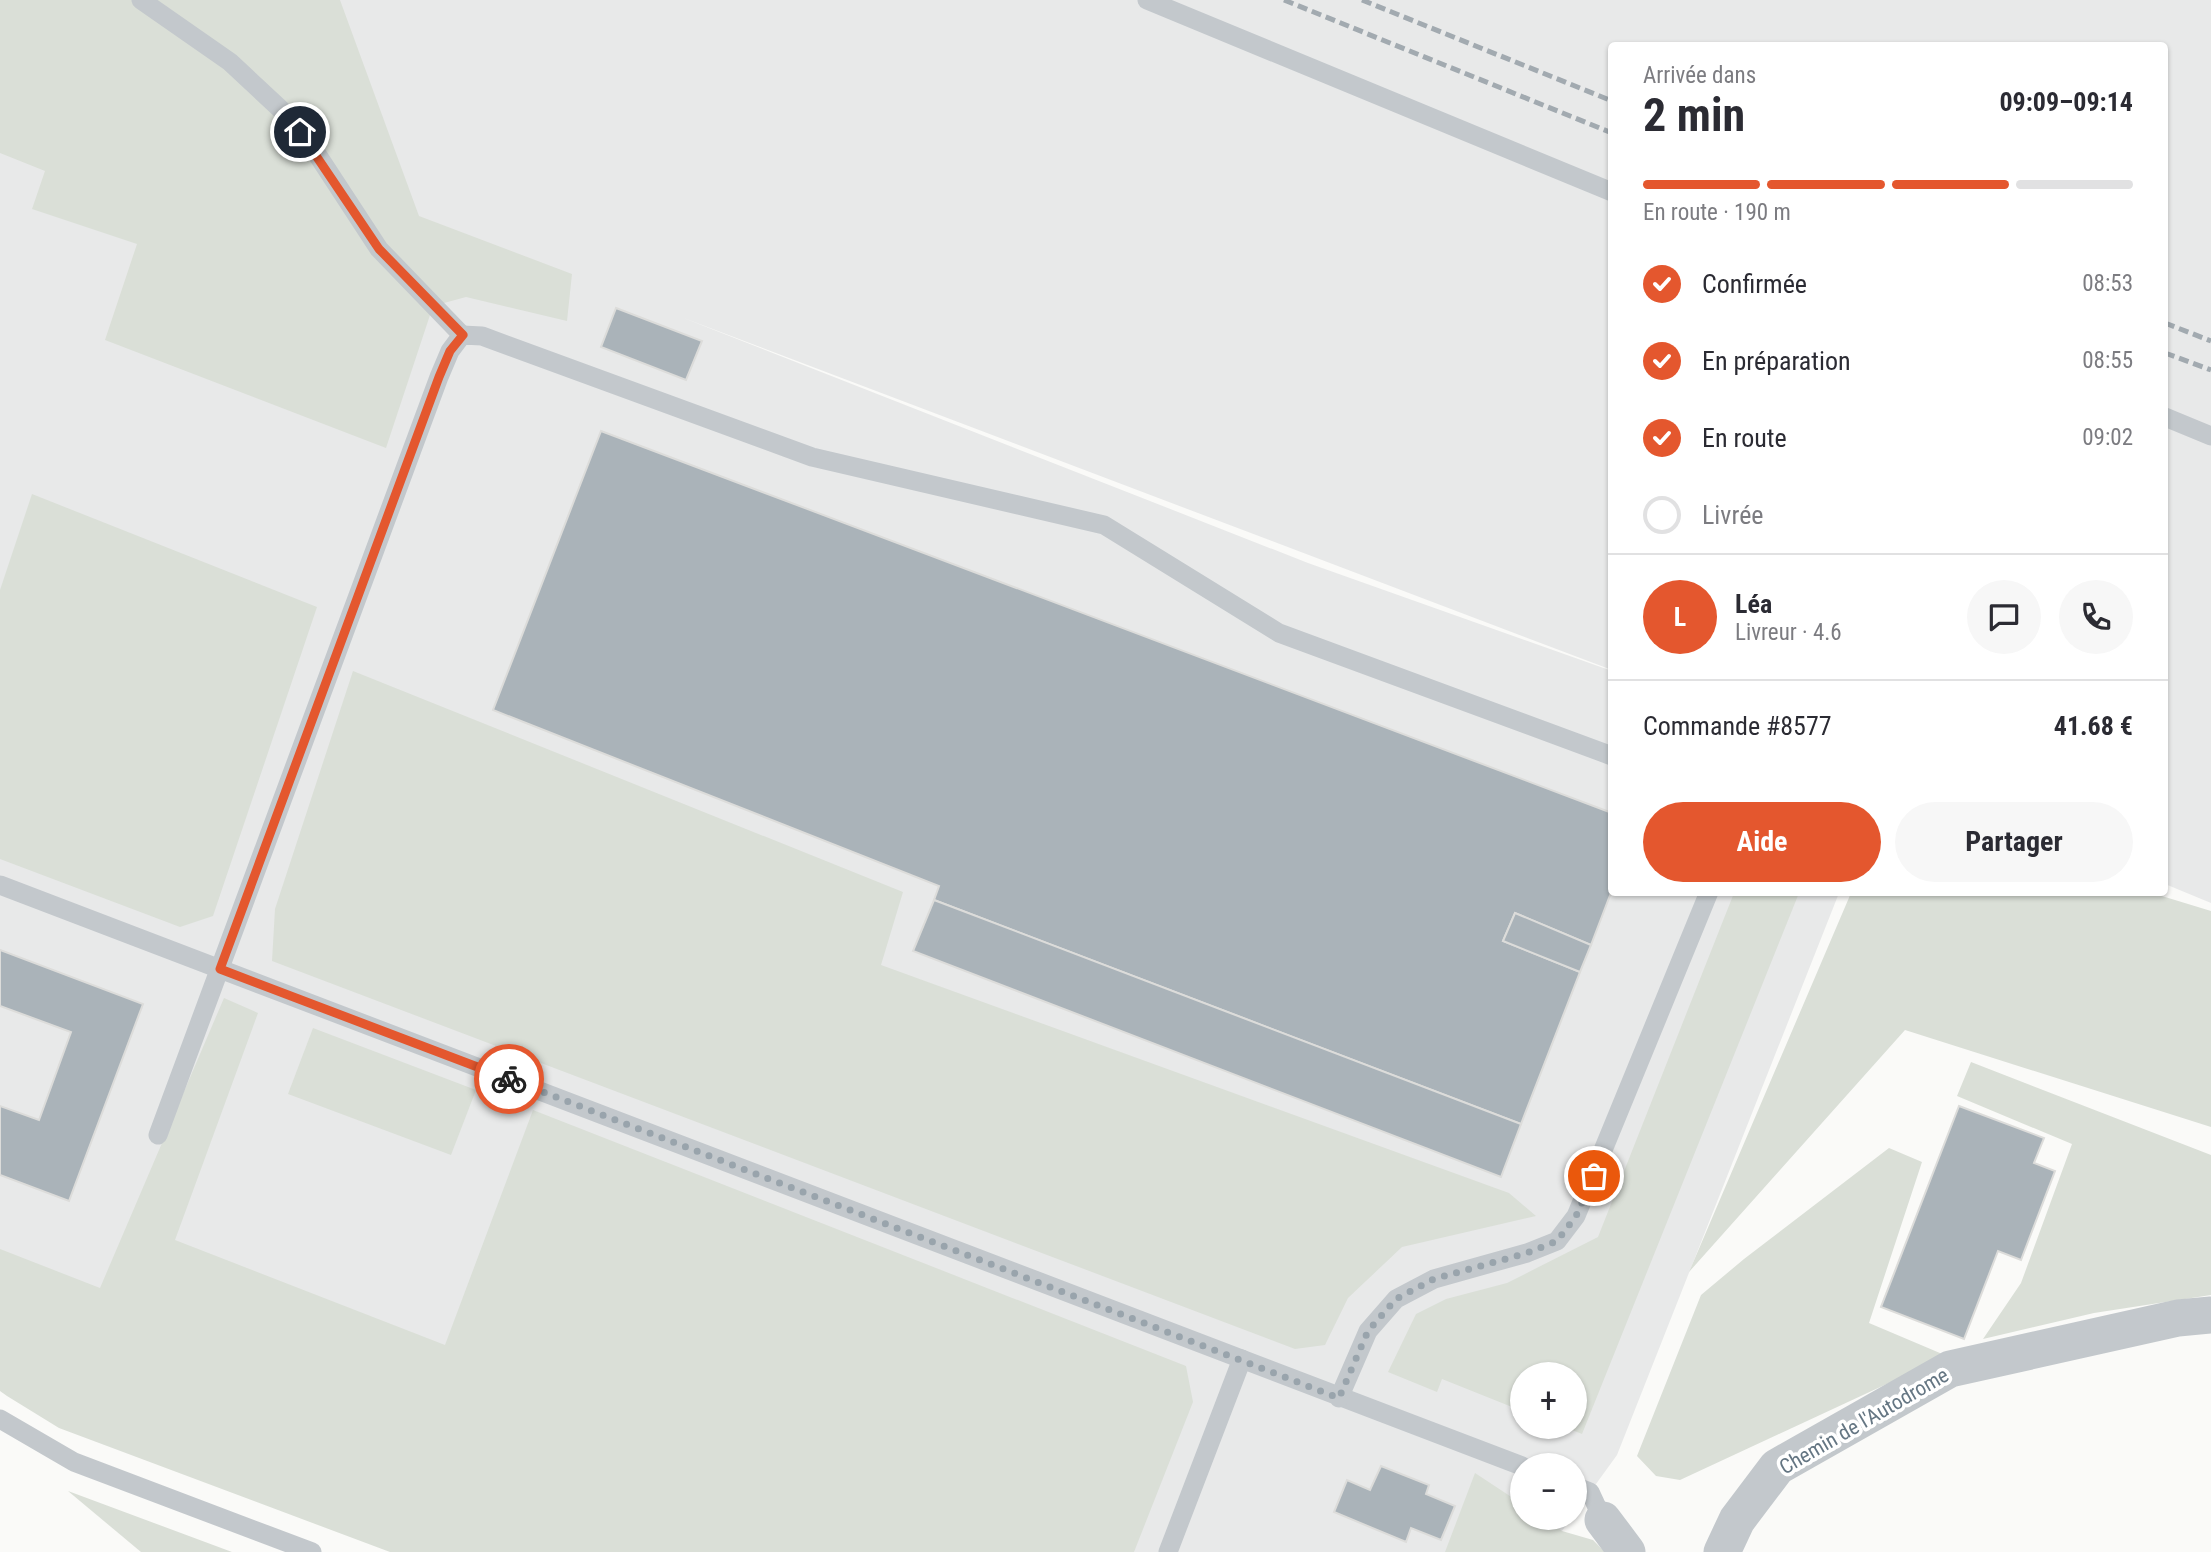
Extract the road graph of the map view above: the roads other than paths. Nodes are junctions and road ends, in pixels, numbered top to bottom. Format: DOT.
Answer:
graph roads {
  1 [pos="141,0"];
  2 [pos="1147,0"];
  3 [pos="1608,190"];
  4 [pos="463,335"];
  5 [pos="2168,418"];
  6 [pos="2211,436"];
  7 [pos="1608,755"];
  8 [pos="0,885"];
  9 [pos="1707,896"];
  10 [pos="220,969"];
  11 [pos="158,1135"];
  12 [pos="2211,1315"];
  13 [pos="1242,1359"];
  14 [pos="1339,1398"];
  15 [pos="0,1419"];
  16 [pos="1510,1462"];
  17 [pos="1587,1491"];
  18 [pos="1603,1520"];
  19 [pos="312,1552"];
  20 [pos="1168,1552"];
  21 [pos="1627,1552"];
  22 [pos="1722,1552"];
  1 -- 4 [label="lane"];
  2 -- 3 [label="lane"];
  4 -- 7 [label="lane"];
  4 -- 10 [label="lane"];
  5 -- 6 [label="lane"];
  8 -- 10 [label="lane"];
  9 -- 14 [label="lane"];
  10 -- 11 [label="lane"];
  10 -- 13 [label="lane"];
  12 -- 22 [label="street, Chemin de l'Autodrome"];
  13 -- 14 [label="lane"];
  13 -- 20 [label="lane"];
  14 -- 16 [label="lane"];
  15 -- 19 [label="lane"];
  17 -- 18 [label="lane"];
  18 -- 21 [label="street"];
}
